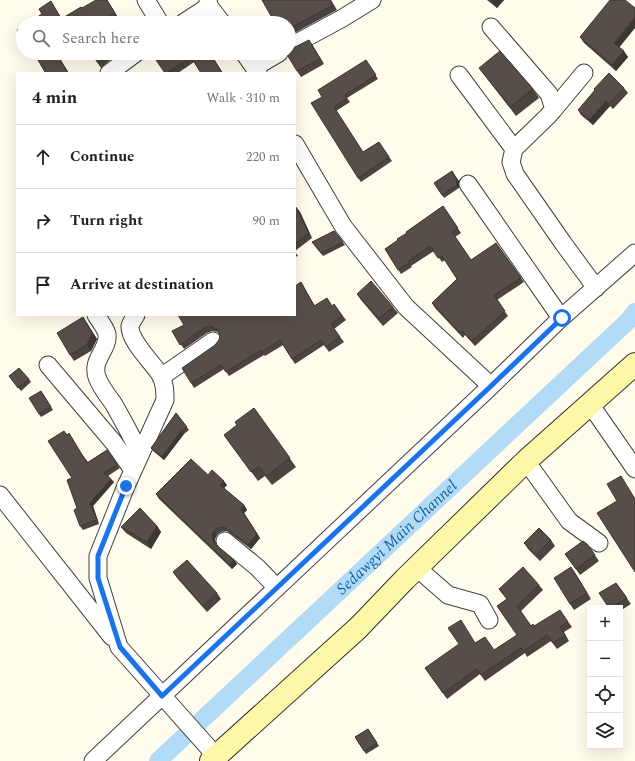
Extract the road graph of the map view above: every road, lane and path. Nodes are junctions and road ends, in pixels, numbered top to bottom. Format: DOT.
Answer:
graph roads {
  1 [pos="146,0"];
  2 [pos="372,0"];
  3 [pos="209,3"];
  4 [pos="156,16"];
  5 [pos="192,16"];
  6 [pos="217,16"];
  7 [pos="492,27"];
  8 [pos="296,43"];
  9 [pos="127,60"];
  10 [pos="249,60"];
  11 [pos="270,60"];
  12 [pos="256,70"];
  13 [pos="110,72"];
  14 [pos="584,73"];
  15 [pos="459,76"];
  16 [pos="554,109"];
  17 [pos="296,147"];
  18 [pos="514,149"];
  19 [pos="468,184"];
  20 [pos="635,253"];
  21 [pos="596,288"];
  22 [pos="97,316"];
  23 [pos="135,316"];
  24 [pos="562,318"];
  25 [pos="213,341"];
  26 [pos="48,364"];
  27 [pos="635,364"];
  28 [pos="161,377"];
  29 [pos="491,386"];
  30 [pos="590,404"];
  31 [pos="526,462"];
  32 [pos="130,466"];
  33 [pos="635,468"];
  34 [pos="126,486"];
  35 [pos="0,495"];
  36 [pos="225,541"];
  37 [pos="599,543"];
  38 [pos="416,568"];
  39 [pos="277,588"];
  40 [pos="489,620"];
  41 [pos="120,647"];
  42 [pos="162,696"];
  43 [pos="210,754"];
  44 [pos="93,761"];
  1 -- 4 [label="street"];
  2 -- 8 [label="street"];
  3 -- 5 [label="street"];
  3 -- 6 [label="street"];
  7 -- 16 [label="street"];
  9 -- 13 [label="street"];
  10 -- 12 [label="street"];
  11 -- 12 [label="street"];
  14 -- 16 [label="street"];
  15 -- 18 [label="street"];
  16 -- 18 [label="street"];
  17 -- 29 [label="street"];
  18 -- 21 [label="street"];
  19 -- 24 [label="street"];
  20 -- 21 [label="street"];
  21 -- 24 [label="street"];
  22 -- 32 [label="street"];
  23 -- 28 [label="street"];
  24 -- 29 [label="street"];
  25 -- 28 [label="street"];
  26 -- 32 [label="street"];
  27 -- 30 [label="street"];
  28 -- 34 [label="street"];
  29 -- 39 [label="street"];
  30 -- 31 [label="street"];
  30 -- 33 [label="street"];
  31 -- 37 [label="street"];
  31 -- 38 [label="street"];
  32 -- 34 [label="street"];
  34 -- 41 [label="street"];
  35 -- 41 [label="street"];
  36 -- 39 [label="street"];
  38 -- 40 [label="street"];
  38 -- 43 [label="street"];
  39 -- 42 [label="street"];
  41 -- 42 [label="street"];
  42 -- 43 [label="street"];
  42 -- 44 [label="street"];
}
